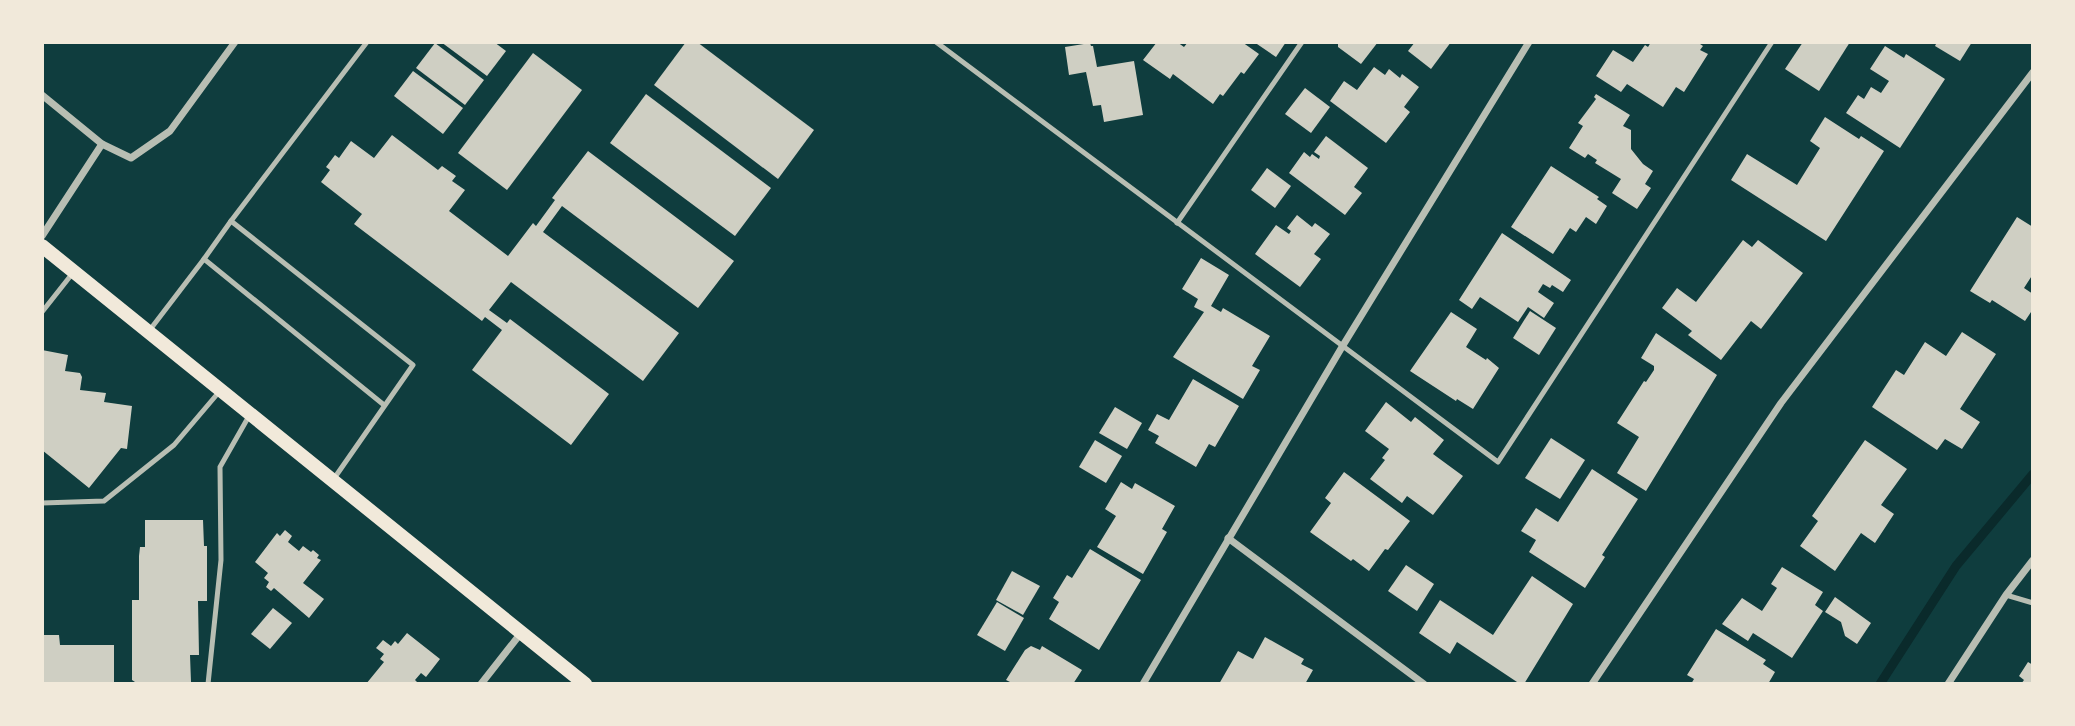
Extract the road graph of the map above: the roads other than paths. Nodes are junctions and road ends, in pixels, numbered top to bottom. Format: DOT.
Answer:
graph roads {
  1 [pos="235,42"];
  2 [pos="367,42"];
  3 [pos="936,42"];
  4 [pos="1302,42"];
  5 [pos="1530,42"];
  6 [pos="1772,42"];
  7 [pos="2033,72"];
  8 [pos="42,95"];
  9 [pos="102,144"];
  10 [pos="231,221"];
  11 [pos="1177,223"];
  12 [pos="42,236"];
  13 [pos="42,246"];
  14 [pos="204,259"];
  15 [pos="74,272"];
  16 [pos="42,312"];
  17 [pos="148,332"];
  18 [pos="1342,347"];
  19 [pos="221,390"];
  20 [pos="384,405"];
  21 [pos="250,414"];
  22 [pos="333,480"];
  23 [pos="42,503"];
  24 [pos="1228,538"];
  25 [pos="2033,560"];
  26 [pos="2006,595"];
  27 [pos="2033,603"];
  28 [pos="522,632"];
  29 [pos="208,684"];
  30 [pos="481,684"];
  31 [pos="585,684"];
  32 [pos="1143,684"];
  33 [pos="1424,684"];
  34 [pos="1592,684"];
  35 [pos="1948,684"];
  1 -- 9 [label="street"];
  2 -- 10 [label="lane"];
  3 -- 11 [label="lane"];
  4 -- 11 [label="lane"];
  5 -- 18 [label="street"];
  6 -- 18 [label="lane"];
  7 -- 34 [label="street"];
  8 -- 9 [label="street"];
  9 -- 12 [label="street"];
  10 -- 14 [label="lane"];
  10 -- 20 [label="lane"];
  11 -- 18 [label="lane"];
  13 -- 15 [label="main road"];
  14 -- 17 [label="lane"];
  14 -- 20 [label="lane"];
  15 -- 16 [label="lane"];
  15 -- 17 [label="main road"];
  17 -- 19 [label="main road"];
  18 -- 24 [label="street"];
  19 -- 21 [label="main road"];
  19 -- 23 [label="lane"];
  20 -- 22 [label="lane"];
  21 -- 22 [label="main road"];
  21 -- 29 [label="lane"];
  22 -- 28 [label="main road"];
  24 -- 32 [label="street"];
  24 -- 33 [label="street"];
  25 -- 26 [label="street"];
  26 -- 27 [label="lane"];
  26 -- 35 [label="street"];
  28 -- 30 [label="street"];
  28 -- 31 [label="main road"];
}
